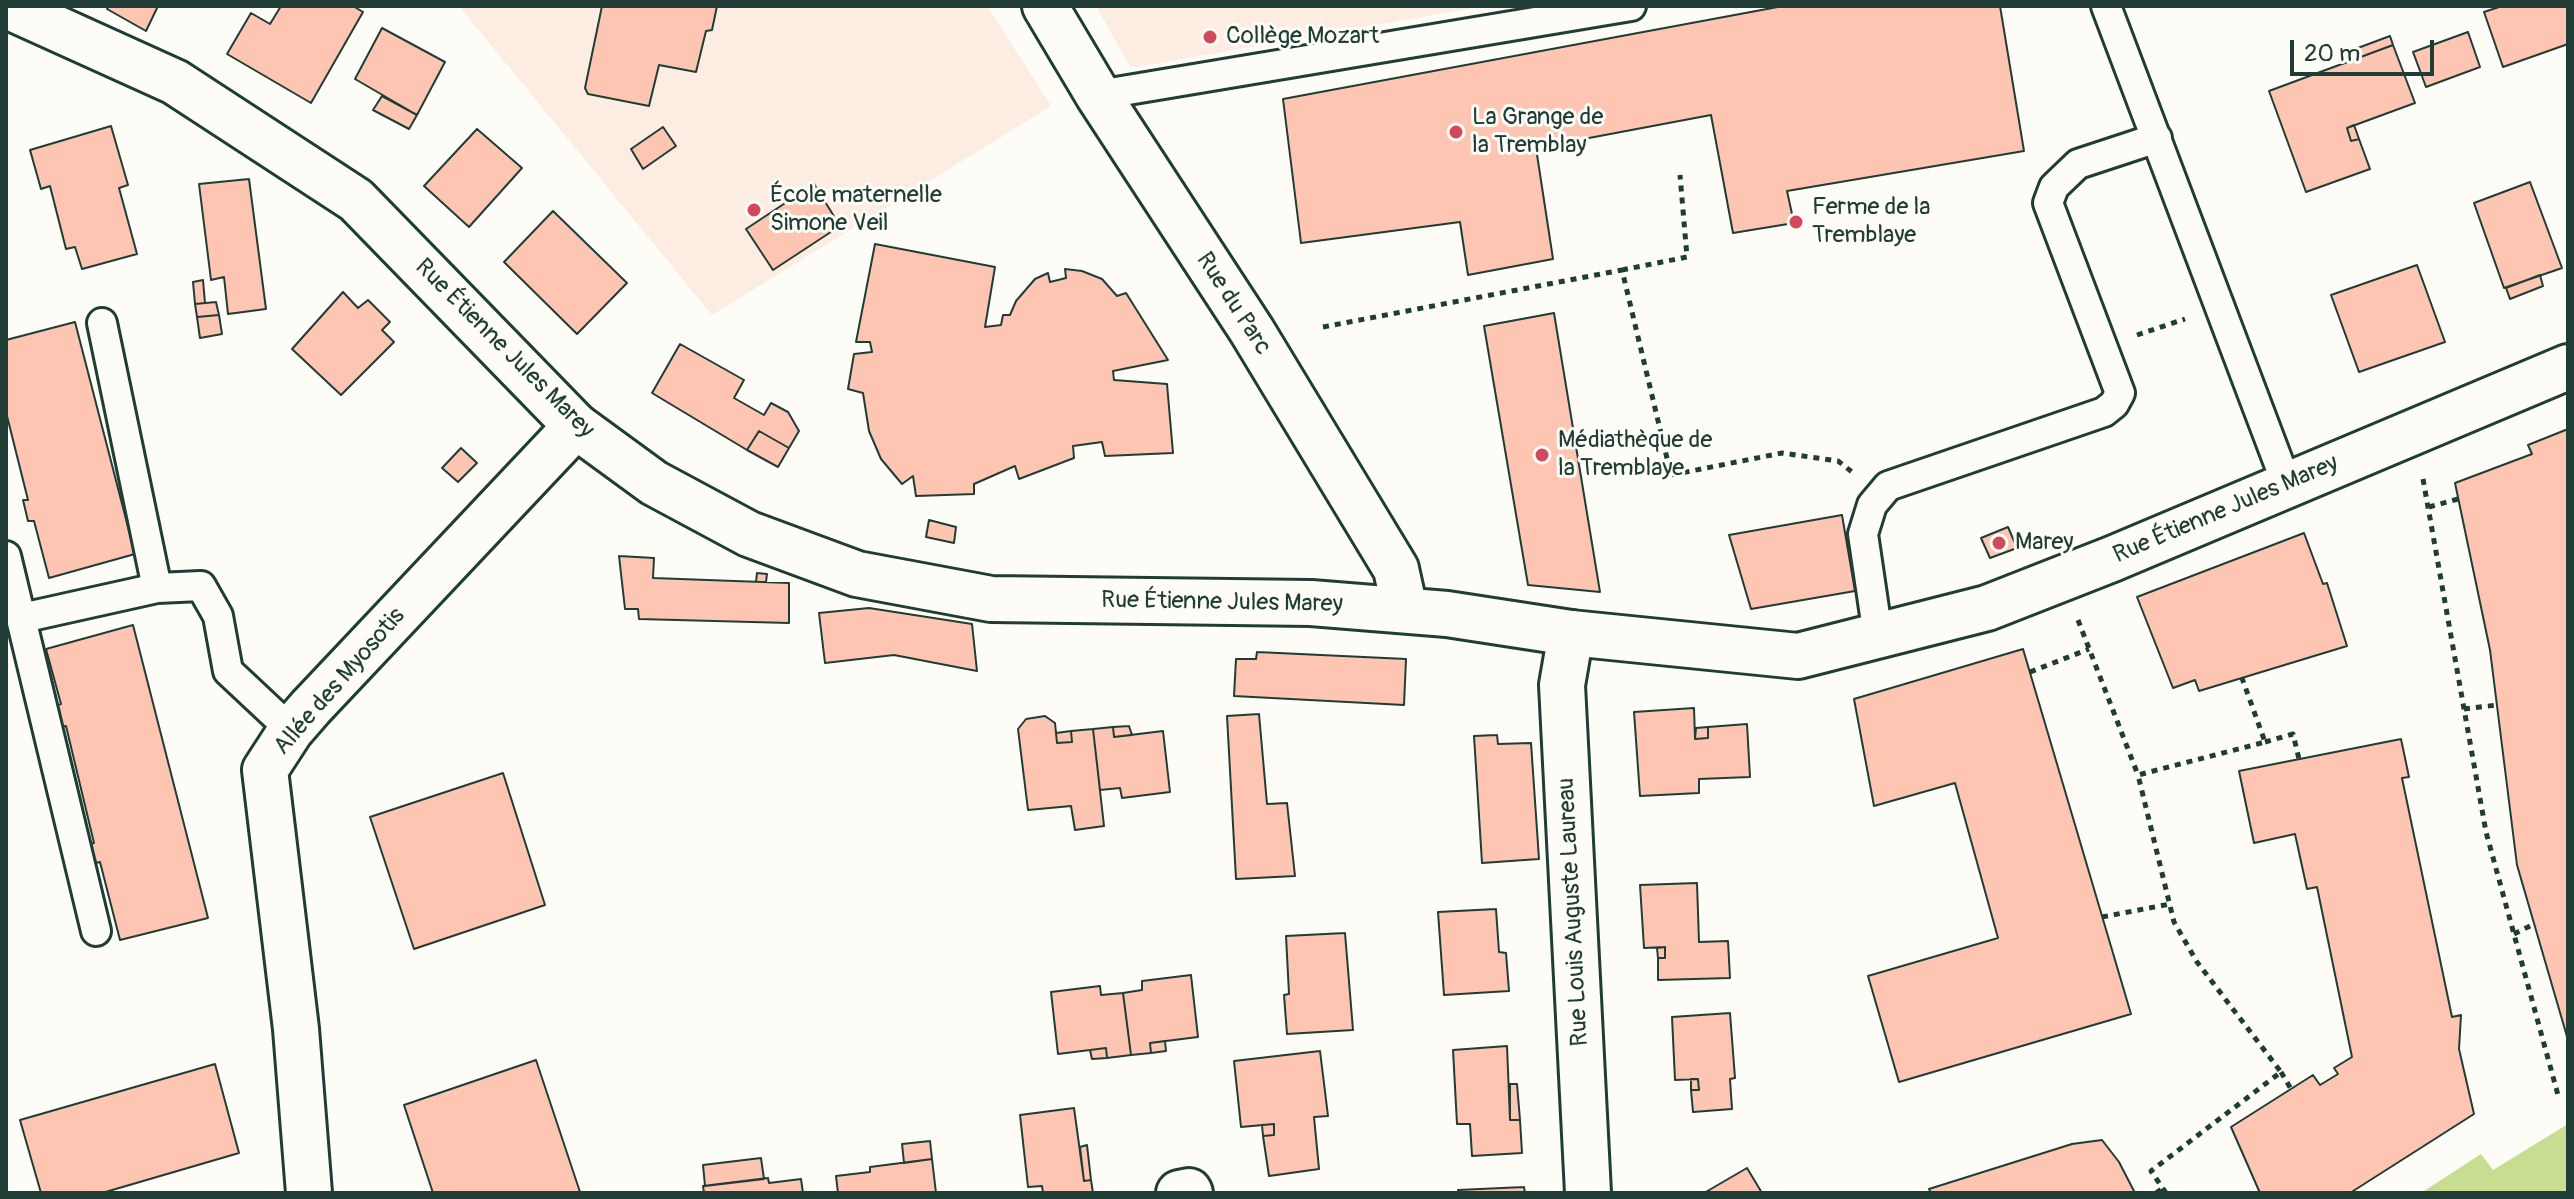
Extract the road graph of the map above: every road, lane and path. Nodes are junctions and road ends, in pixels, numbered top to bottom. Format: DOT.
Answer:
graph roads {
  1 [pos="7,6"];
  2 [pos="1045,6"];
  3 [pos="1631,6"];
  4 [pos="2106,6"];
  5 [pos="1098,95"];
  6 [pos="2157,138"];
  7 [pos="1680,175"];
  8 [pos="1622,270"];
  9 [pos="2220,306"];
  10 [pos="102,323"];
  11 [pos="1323,327"];
  12 [pos="2102,347"];
  13 [pos="2568,367"];
  14 [pos="576,426"];
  15 [pos="2415,431"];
  16 [pos="2287,485"];
  17 [pos="1880,496"];
  18 [pos="2458,499"];
  19 [pos="2429,507"];
  20 [pos="6,556"];
  21 [pos="2061,578"];
  22 [pos="157,588"];
  23 [pos="1405,610"];
  24 [pos="22,618"];
  25 [pos="1571,633"];
  26 [pos="1878,636"];
  27 [pos="2089,649"];
  28 [pos="2030,672"];
  29 [pos="2242,678"];
  30 [pos="2497,705"];
  31 [pos="2464,709"];
  32 [pos="291,730"];
  33 [pos="2265,742"];
  34 [pos="2299,759"];
  35 [pos="2138,775"];
  36 [pos="2170,904"];
  37 [pos="2102,917"];
  38 [pos="2534,924"];
  39 [pos="96,931"];
  40 [pos="2514,934"];
  41 [pos="2281,1072"];
  42 [pos="2291,1089"];
  43 [pos="2558,1095"];
  44 [pos="2164,1190"];
  45 [pos="309,1193"];
  46 [pos="1179,1193"];
  47 [pos="1190,1193"];
  48 [pos="1588,1193"];
  49 [pos="2156,1193"];
  1 -- 14 [label="street, Rue Étienne Jules Marey"];
  2 -- 5 [label="street, Rue du Parc"];
  3 -- 5 [label="lane"];
  4 -- 6 [label="lane"];
  5 -- 23 [label="street, Rue du Parc"];
  6 -- 9 [label="lane"];
  6 -- 12 [label="lane"];
  7 -- 8 [label="path"];
  8 -- 11 [label="path"];
  8 -- 17 [label="path"];
  9 -- 12 [label="path"];
  9 -- 16 [label="lane"];
  10 -- 22 [label="lane"];
  12 -- 17 [label="lane"];
  13 -- 15 [label="street, Rue Étienne Jules Marey"];
  14 -- 23 [label="street, Rue Étienne Jules Marey"];
  14 -- 32 [label="street, Allée des Myosotis"];
  15 -- 16 [label="street, Rue Étienne Jules Marey"];
  15 -- 19 [label="path"];
  16 -- 21 [label="street, Rue Étienne Jules Marey"];
  17 -- 26 [label="lane"];
  18 -- 19 [label="path"];
  19 -- 31 [label="path"];
  20 -- 24 [label="lane"];
  21 -- 26 [label="street, Rue Étienne Jules Marey"];
  21 -- 27 [label="path"];
  22 -- 24 [label="lane"];
  22 -- 32 [label="lane"];
  23 -- 25 [label="street, Rue Étienne Jules Marey"];
  24 -- 39 [label="lane"];
  25 -- 26 [label="street, Rue Étienne Jules Marey"];
  25 -- 48 [label="street, Rue Louis Auguste Laureau"];
  27 -- 28 [label="path"];
  27 -- 35 [label="path"];
  29 -- 33 [label="path"];
  30 -- 31 [label="path"];
  31 -- 40 [label="path"];
  32 -- 45 [label="street, Allée des Myosotis"];
  33 -- 34 [label="path"];
  33 -- 35 [label="path"];
  35 -- 36 [label="path"];
  36 -- 37 [label="path"];
  36 -- 41 [label="path"];
  38 -- 40 [label="path"];
  40 -- 43 [label="path"];
  41 -- 42 [label="path"];
  41 -- 44 [label="path"];
  44 -- 49 [label="path"];
  46 -- 47 [label="street"];
}
